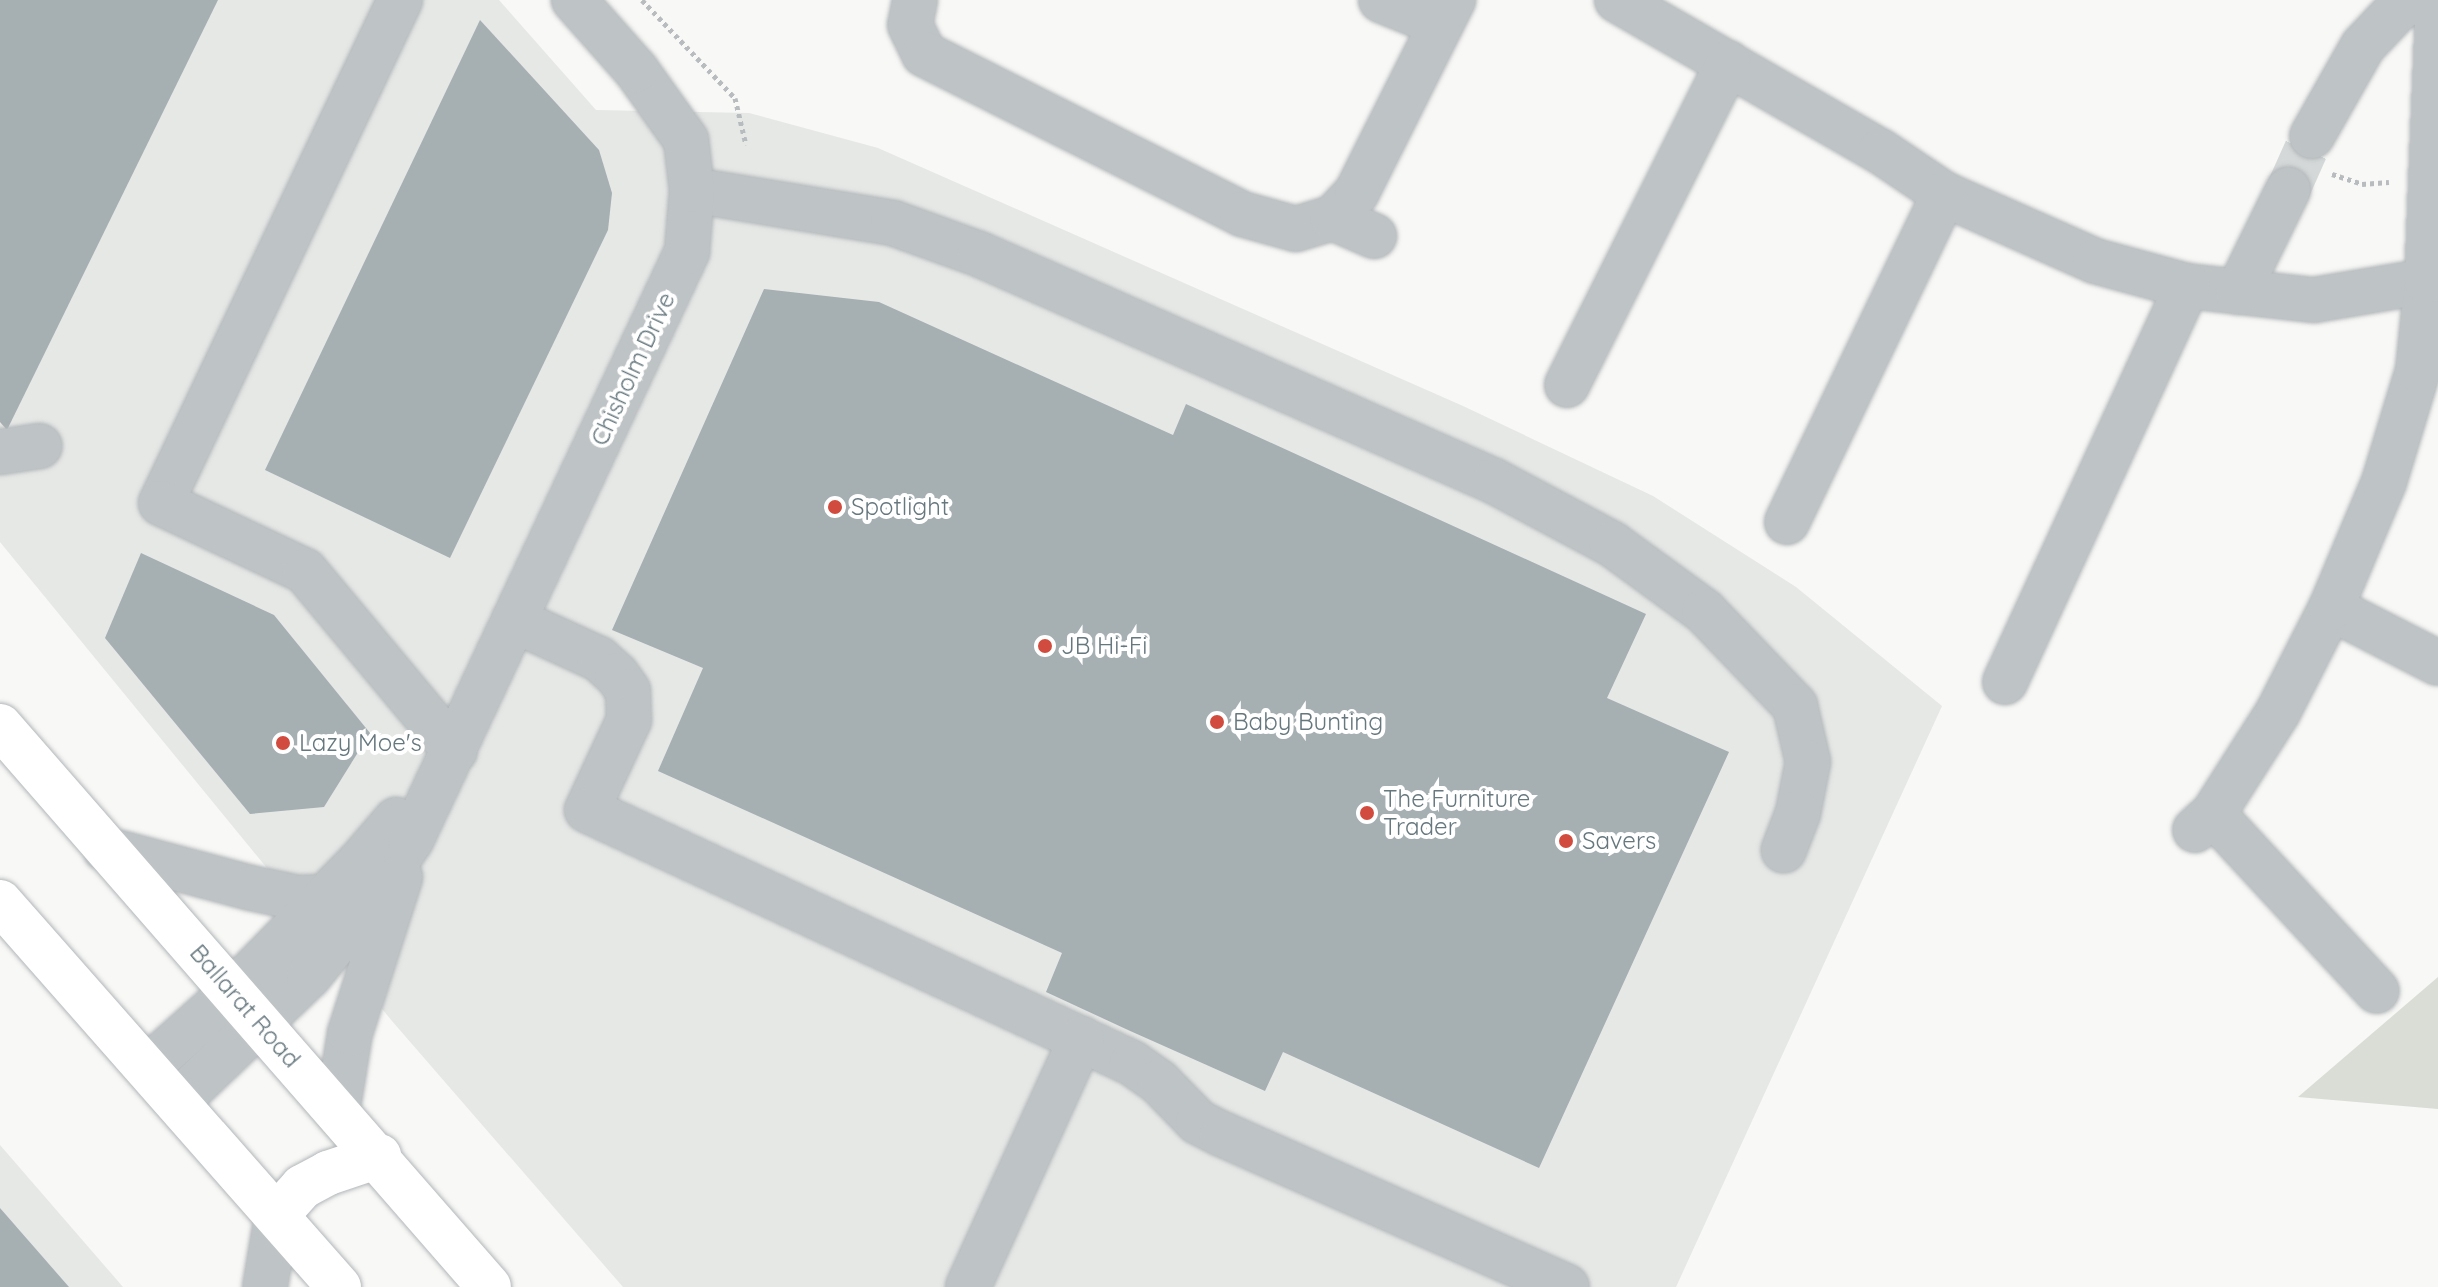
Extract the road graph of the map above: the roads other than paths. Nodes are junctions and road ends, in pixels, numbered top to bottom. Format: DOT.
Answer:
graph roads {
  1 [pos="400,0"];
  2 [pos="574,0"];
  3 [pos="915,0"];
  4 [pos="1381,0"];
  5 [pos="1617,0"];
  6 [pos="2412,0"];
  7 [pos="2438,8"];
  8 [pos="1447,12"];
  9 [pos="2437,57"];
  10 [pos="1728,63"];
  11 [pos="692,190"];
  12 [pos="1944,194"];
  13 [pos="1333,218"];
  14 [pos="1374,236"];
  15 [pos="2427,281"];
  16 [pos="2187,286"];
  17 [pos="2238,292"];
  18 [pos="2428,374"];
  19 [pos="1567,385"];
  20 [pos="1787,522"];
  21 [pos="2331,608"];
  22 [pos="514,620"];
  23 [pos="2438,663"];
  24 [pos="2005,682"];
  25 [pos="0,726"];
  26 [pos="455,751"];
  27 [pos="411,840"];
  28 [pos="105,849"];
  29 [pos="1784,850"];
  30 [pos="326,897"];
  31 [pos="0,902"];
  32 [pos="233,991"];
  33 [pos="2377,991"];
  34 [pos="260,1024"];
  35 [pos="1081,1039"];
  36 [pos="147,1068"];
  37 [pos="177,1102"];
  38 [pos="337,1113"];
  39 [pos="379,1156"];
  40 [pos="277,1215"];
  41 [pos="265,1287"];
  42 [pos="339,1287"];
  43 [pos="489,1287"];
  44 [pos="968,1287"];
  45 [pos="1567,1287"];
  1 -- 26 [label="street"];
  2 -- 11 [label="street, Chisholm Drive"];
  3 -- 13 [label="street"];
  4 -- 8 [label="street"];
  5 -- 10 [label="street"];
  6 -- 17 [label="street"];
  7 -- 9 [label="street"];
  8 -- 13 [label="street"];
  9 -- 15 [label="street"];
  10 -- 12 [label="street"];
  10 -- 19 [label="street"];
  11 -- 22 [label="street, Chisholm Drive"];
  11 -- 29 [label="street"];
  12 -- 16 [label="street"];
  12 -- 20 [label="street"];
  13 -- 14 [label="street"];
  15 -- 17 [label="street"];
  15 -- 18 [label="street"];
  16 -- 17 [label="street"];
  16 -- 24 [label="street"];
  18 -- 21 [label="street"];
  21 -- 23 [label="street"];
  21 -- 33 [label="street"];
  22 -- 26 [label="street, Chisholm Drive"];
  22 -- 35 [label="street"];
  25 -- 28 [label="highway, Ballarat Road"];
  26 -- 27 [label="street, Chisholm Drive"];
  26 -- 30 [label="street, Chisholm Drive"];
  27 -- 34 [label="street, Chisholm Drive"];
  27 -- 38 [label="street"];
  28 -- 30 [label="street"];
  28 -- 32 [label="highway, Ballarat Road"];
  30 -- 32 [label="street, Chisholm Drive"];
  31 -- 36 [label="highway"];
  32 -- 34 [label="highway, Ballarat Road"];
  32 -- 36 [label="street, Chisholm Drive"];
  34 -- 37 [label="street, Chisholm Drive"];
  34 -- 38 [label="highway, Ballarat Road"];
  35 -- 44 [label="street"];
  35 -- 45 [label="street"];
  36 -- 37 [label="highway"];
  37 -- 40 [label="highway"];
  38 -- 39 [label="highway, Ballarat Road"];
  39 -- 40 [label="highway"];
  39 -- 43 [label="highway, Ballarat Road"];
  40 -- 41 [label="street"];
  40 -- 42 [label="highway"];
}
